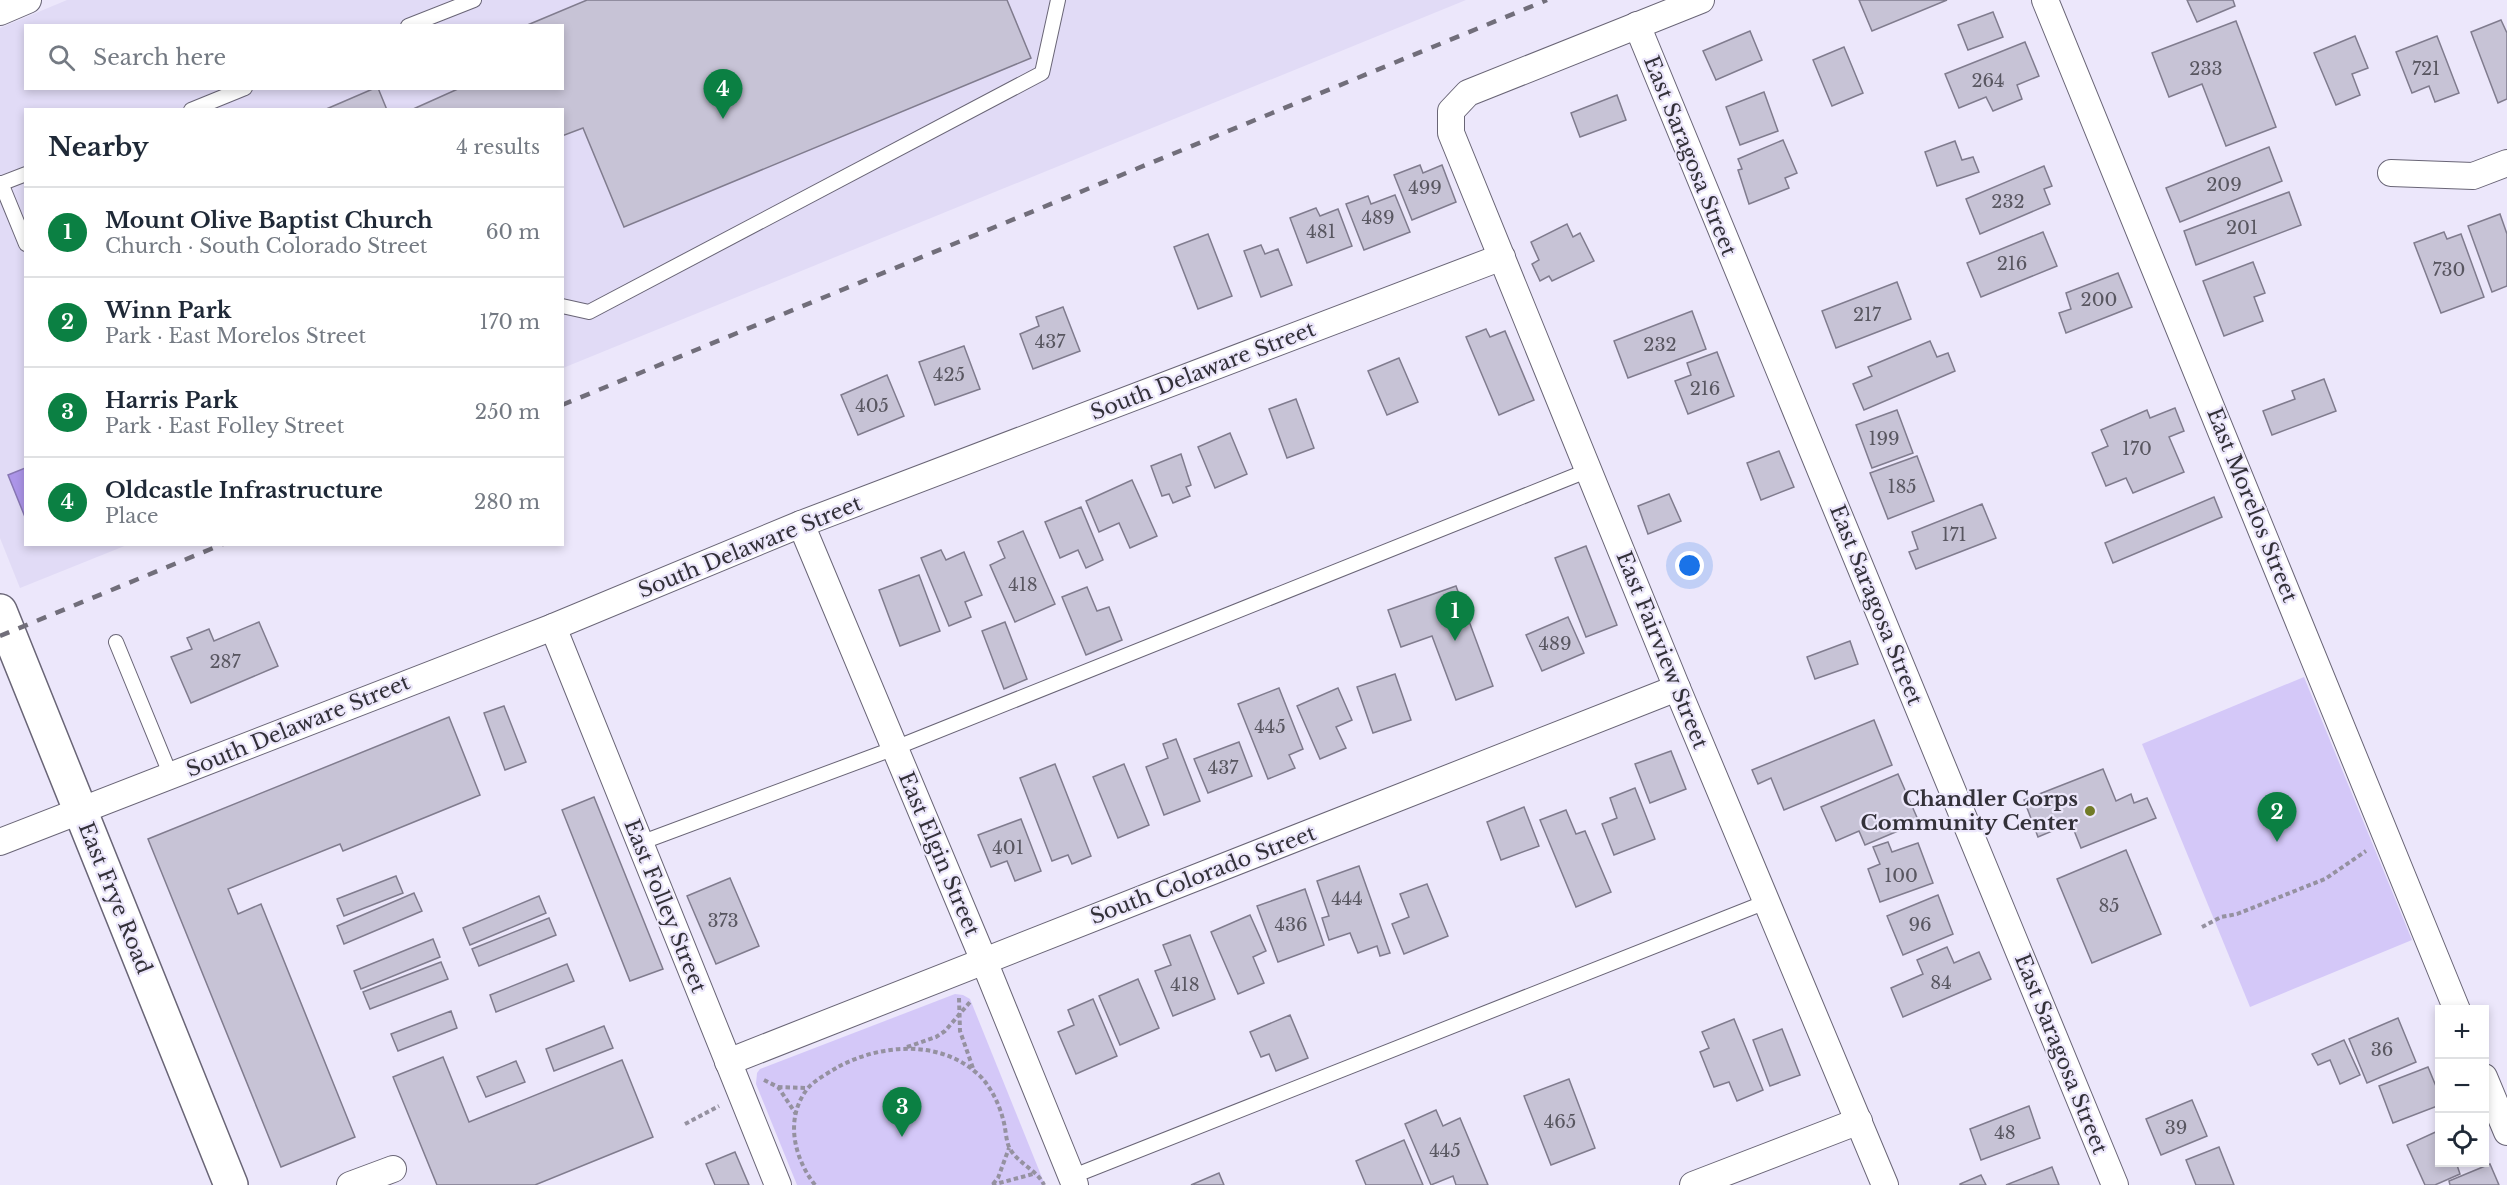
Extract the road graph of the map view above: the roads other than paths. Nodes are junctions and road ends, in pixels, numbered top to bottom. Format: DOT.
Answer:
graph roads {
  1 [pos="28,0"];
  2 [pos="474,0"];
  3 [pos="1058,0"];
  4 [pos="1701,0"];
  5 [pos="2045,0"];
  6 [pos="0,12"];
  7 [pos="413,24"];
  8 [pos="1637,26"];
  9 [pos="240,90"];
  10 [pos="196,108"];
  11 [pos="2507,163"];
  12 [pos="2391,173"];
  13 [pos="24,175"];
  14 [pos="0,183"];
  15 [pos="24,239"];
  16 [pos="1502,257"];
  17 [pos="564,306"];
  18 [pos="1589,470"];
  19 [pos="801,524"];
  20 [pos="0,611"];
  21 [pos="553,627"];
  22 [pos="116,642"];
  23 [pos="1677,688"];
  24 [pos="895,748"];
  25 [pos="171,776"];
  26 [pos="81,812"];
  27 [pos="0,842"];
  28 [pos="640,843"];
  29 [pos="1766,902"];
  30 [pos="984,961"];
  31 [pos="2455,1005"];
  32 [pos="729,1062"];
  33 [pos="2489,1089"];
  34 [pos="1859,1121"];
  35 [pos="2507,1132"];
  36 [pos="393,1168"];
  37 [pos="1073,1181"];
  38 [pos="231,1185"];
  39 [pos="350,1185"];
  40 [pos="777,1185"];
  41 [pos="1693,1185"];
  42 [pos="1885,1185"];
  43 [pos="2115,1185"];
  1 -- 6 [label="street"];
  2 -- 7 [label="lane"];
  3 -- 17 [label="lane"];
  4 -- 8 [label="street"];
  5 -- 31 [label="street, East Morelos Street"];
  8 -- 16 [label="street, East Fairview Street"];
  8 -- 43 [label="street, East Saragosa Street"];
  9 -- 10 [label="lane"];
  11 -- 12 [label="street"];
  13 -- 14 [label="lane"];
  14 -- 15 [label="lane"];
  16 -- 18 [label="street, East Fairview Street"];
  16 -- 19 [label="street, South Delaware Street"];
  18 -- 23 [label="street, East Fairview Street"];
  18 -- 24 [label="lane"];
  19 -- 21 [label="street, South Delaware Street"];
  19 -- 24 [label="street, East Elgin Street"];
  20 -- 26 [label="street, East Frye Road"];
  21 -- 25 [label="street, South Delaware Street"];
  21 -- 28 [label="street, East Folley Street"];
  22 -- 25 [label="lane"];
  23 -- 29 [label="street, East Fairview Street"];
  23 -- 30 [label="street, South Colorado Street"];
  24 -- 28 [label="lane"];
  24 -- 30 [label="street, East Elgin Street"];
  25 -- 26 [label="street, South Delaware Street"];
  26 -- 27 [label="street, South Delaware Street"];
  26 -- 38 [label="street, East Frye Road"];
  28 -- 32 [label="street, East Folley Street"];
  29 -- 34 [label="street, East Fairview Street"];
  29 -- 37 [label="lane"];
  30 -- 32 [label="street, South Colorado Street"];
  30 -- 37 [label="street, East Elgin Street"];
  32 -- 40 [label="street, East Folley Street"];
  33 -- 35 [label="street"];
  34 -- 41 [label="street"];
  34 -- 42 [label="street, East Fairview Street"];
  36 -- 39 [label="street"];
}
